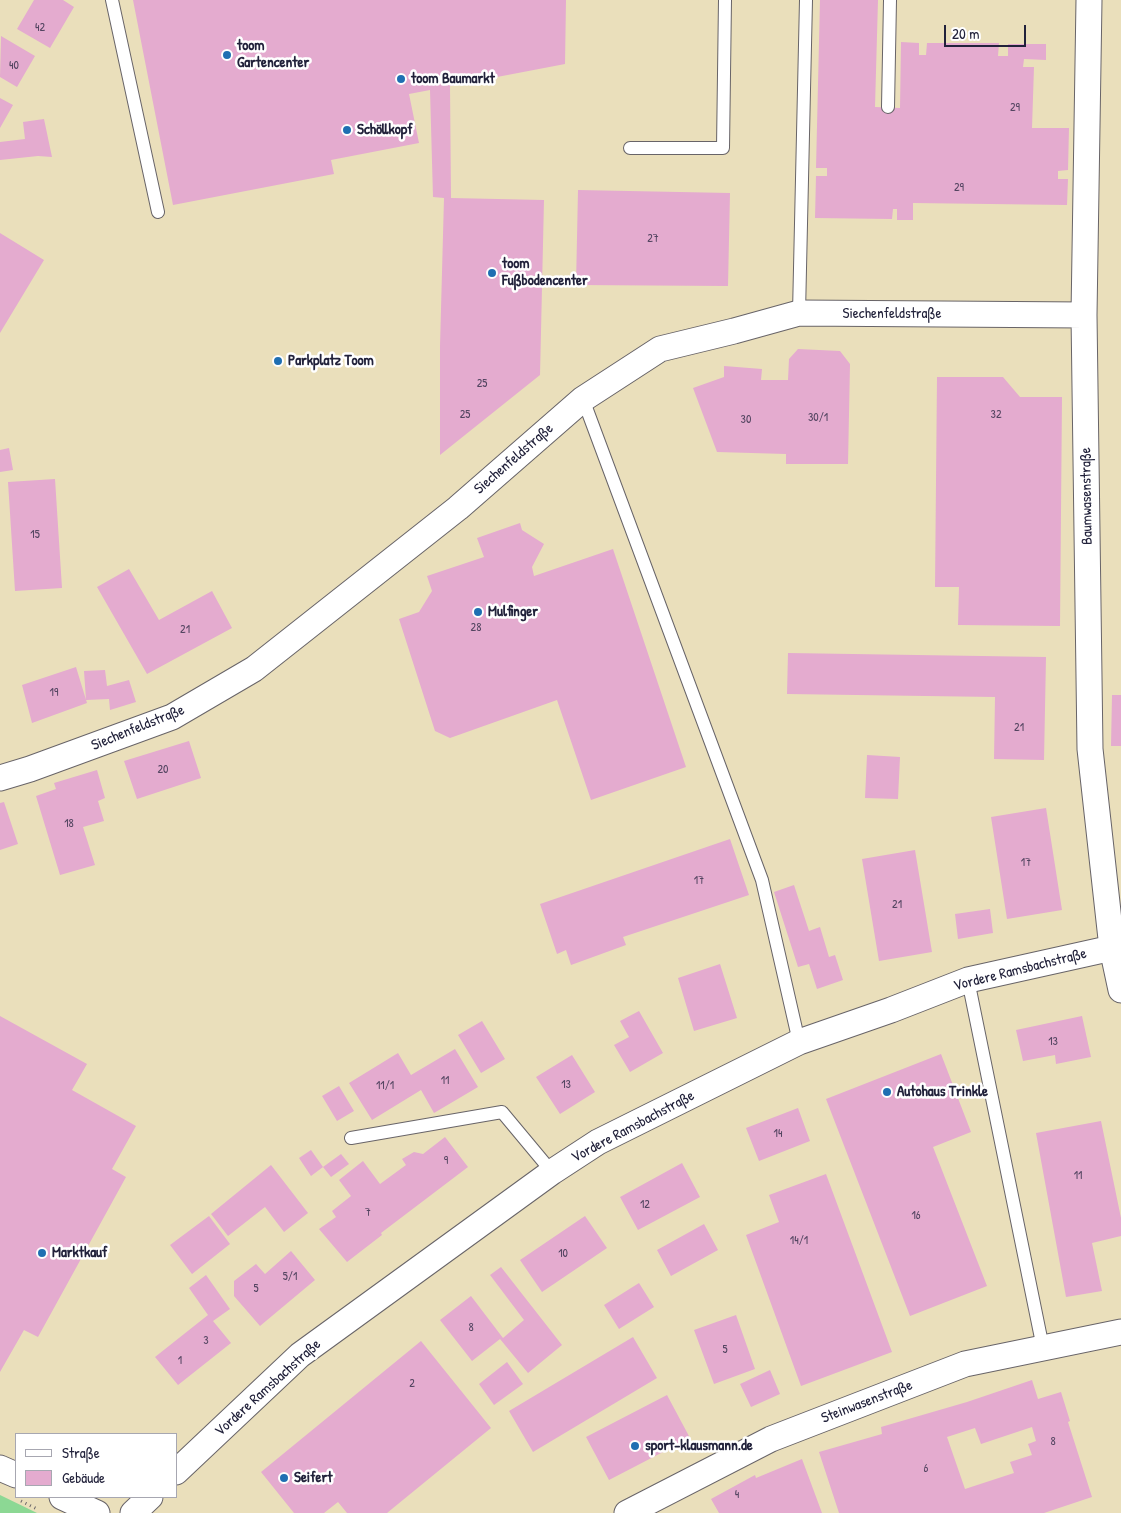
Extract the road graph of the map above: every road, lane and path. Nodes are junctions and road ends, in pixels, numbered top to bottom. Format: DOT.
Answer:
graph roads {
  1 [pos="112,0"];
  2 [pos="725,0"];
  3 [pos="806,0"];
  4 [pos="890,0"];
  5 [pos="1089,0"];
  6 [pos="888,107"];
  7 [pos="630,148"];
  8 [pos="158,212"];
  9 [pos="799,313"];
  10 [pos="1084,315"];
  11 [pos="582,399"];
  12 [pos="0,778"];
  13 [pos="1117,948"];
  14 [pos="968,980"];
  15 [pos="1121,990"];
  16 [pos="799,1042"];
  17 [pos="351,1138"];
  18 [pos="552,1172"];
  19 [pos="1121,1332"];
  20 [pos="1043,1348"];
  21 [pos="0,1468"];
  22 [pos="178,1470"];
  23 [pos="15,1475"];
  24 [pos="64,1498"];
  25 [pos="149,1498"];
  26 [pos="97,1513"];
  27 [pos="133,1513"];
  28 [pos="627,1513"];
  1 -- 8 [label="lane"];
  2 -- 7 [label="lane"];
  3 -- 9 [label="lane"];
  4 -- 6 [label="lane"];
  5 -- 10 [label="street, Baumwasenstraße"];
  9 -- 10 [label="street, Siechenfeldstraße"];
  9 -- 11 [label="street, Siechenfeldstraße"];
  10 -- 13 [label="street, Baumwasenstraße"];
  11 -- 12 [label="street, Siechenfeldstraße"];
  11 -- 16 [label="lane"];
  13 -- 14 [label="street, Vordere Ramsbachstraße"];
  13 -- 15 [label="street, Baumwasenstraße"];
  14 -- 16 [label="street, Vordere Ramsbachstraße"];
  14 -- 20 [label="lane"];
  16 -- 18 [label="street, Vordere Ramsbachstraße"];
  17 -- 18 [label="lane"];
  18 -- 22 [label="street, Vordere Ramsbachstraße"];
  19 -- 20 [label="street, Steinwasenstraße"];
  20 -- 28 [label="street, Steinwasenstraße"];
  21 -- 23 [label="street"];
  24 -- 26 [label="street"];
  25 -- 27 [label="street"];
}
